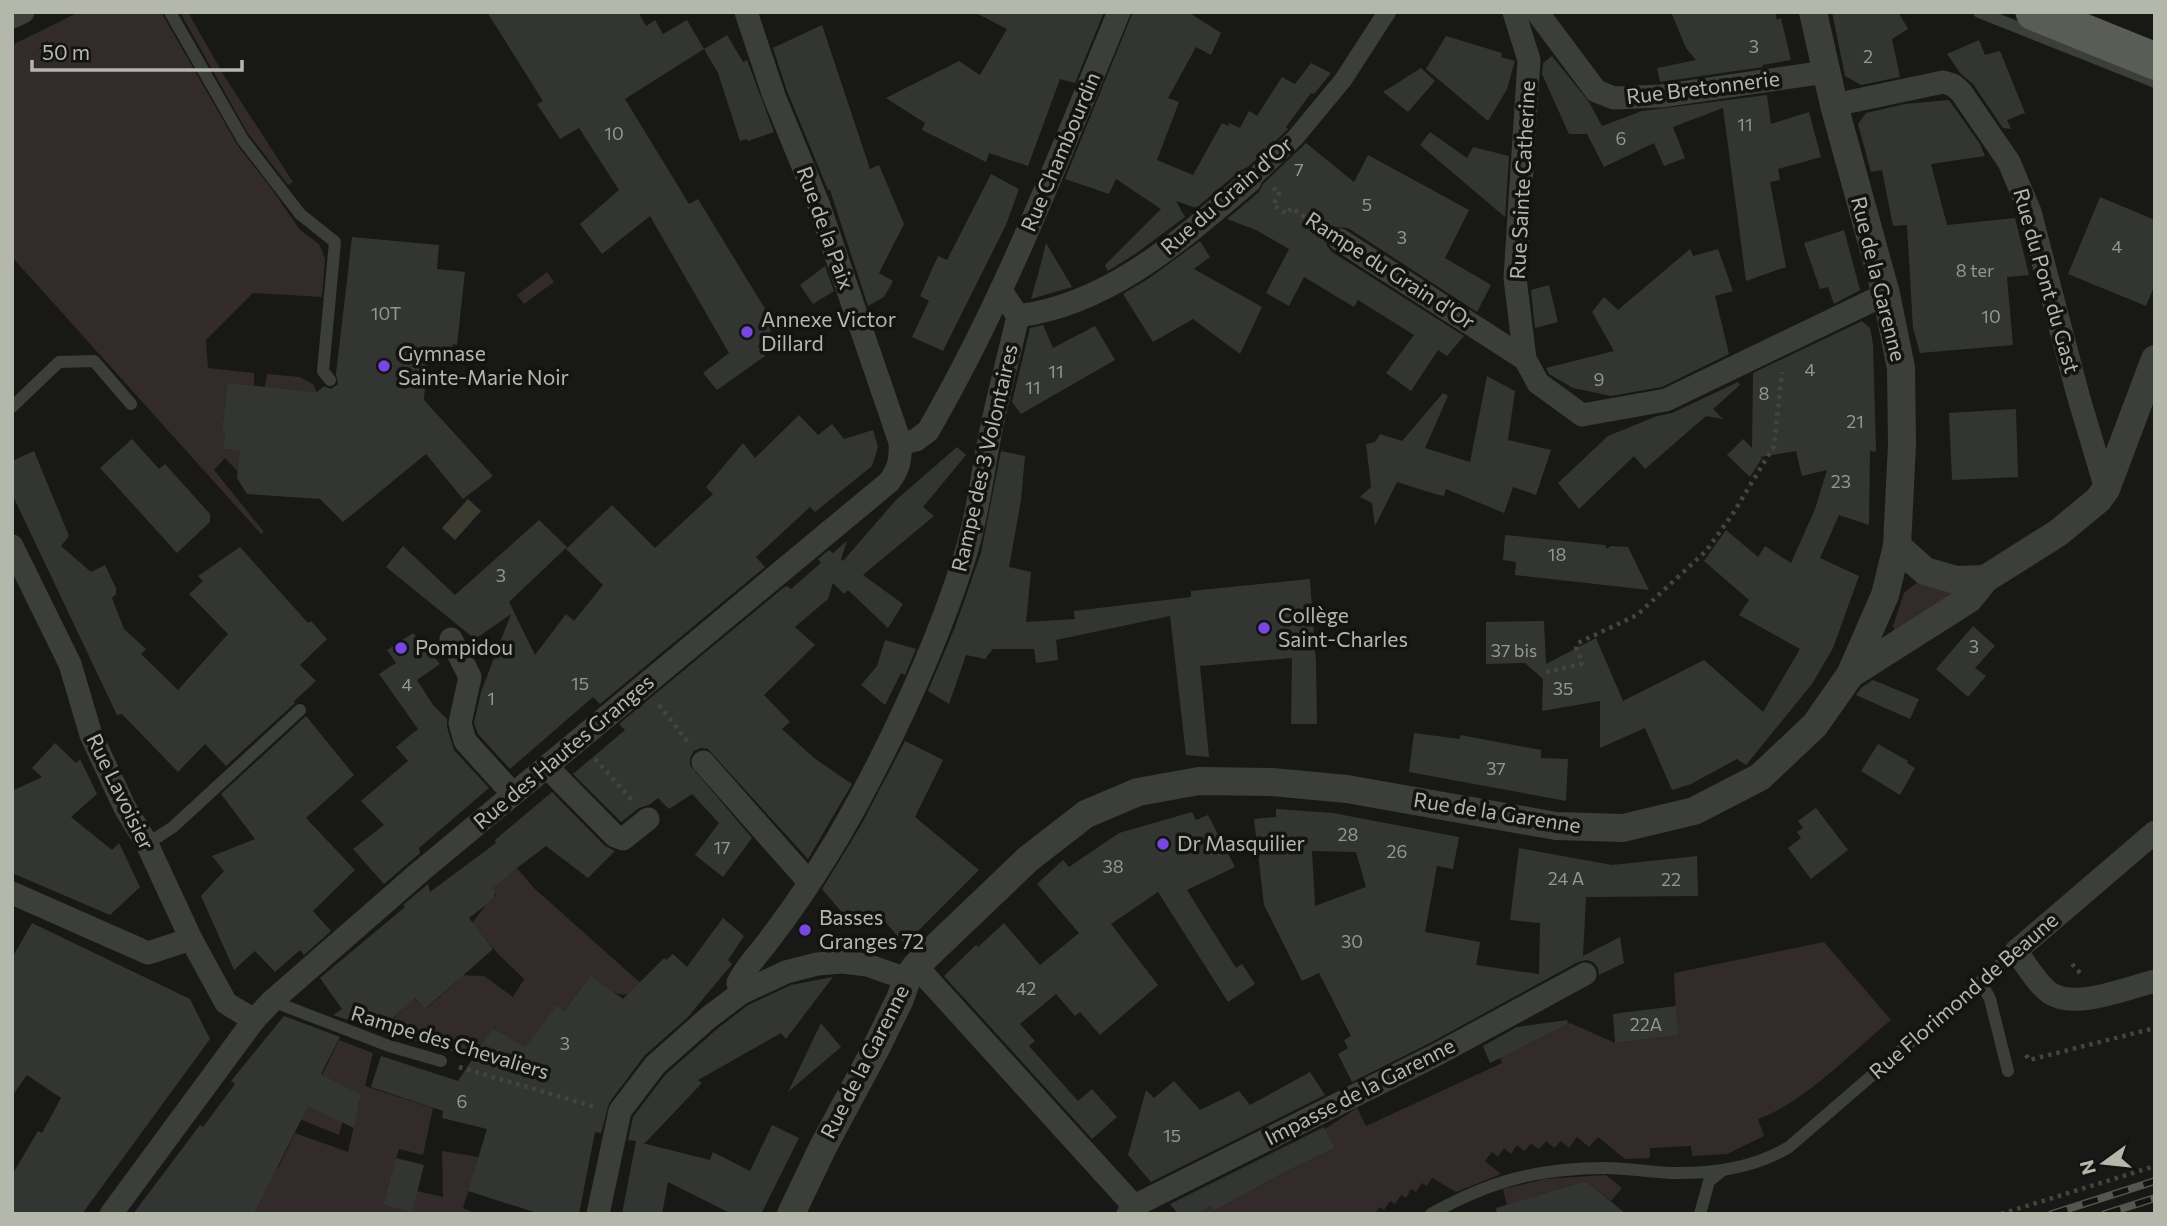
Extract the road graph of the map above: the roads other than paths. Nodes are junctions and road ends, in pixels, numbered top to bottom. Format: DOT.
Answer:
graph roads {
  1 [pos="23,12"];
  2 [pos="170,12"];
  3 [pos="746,12"];
  4 [pos="1119,12"];
  5 [pos="1387,12"];
  6 [pos="1514,12"];
  7 [pos="1537,12"];
  8 [pos="1813,12"];
  9 [pos="1979,12"];
  10 [pos="2034,12"];
  11 [pos="12,18"];
  12 [pos="2155,61"];
  13 [pos="1826,72"];
  14 [pos="2155,82"];
  15 [pos="1834,105"];
  16 [pos="1250,181"];
  17 [pos="1340,240"];
  18 [pos="1001,291"];
  19 [pos="1885,294"];
  20 [pos="1018,316"];
  21 [pos="1525,359"];
  22 [pos="2155,359"];
  23 [pos="330,380"];
  24 [pos="131,404"];
  25 [pos="12,407"];
  26 [pos="901,444"];
  27 [pos="2106,489"];
  28 [pos="12,546"];
  29 [pos="1897,546"];
  30 [pos="1986,579"];
  31 [pos="451,639"];
  32 [pos="1850,675"];
  33 [pos="300,710"];
  34 [pos="703,762"];
  35 [pos="547,766"];
  36 [pos="513,794"];
  37 [pos="648,818"];
  38 [pos="2155,832"];
  39 [pos="147,844"];
  40 [pos="809,882"];
  41 [pos="12,893"];
  42 [pos="191,939"];
  43 [pos="2016,951"];
  44 [pos="911,972"];
  45 [pos="1585,974"];
  46 [pos="2155,981"];
  47 [pos="1981,982"];
  48 [pos="741,993"];
  49 [pos="272,1001"];
  50 [pos="254,1020"];
  51 [pos="440,1061"];
  52 [pos="2008,1071"];
  53 [pos="1722,1171"];
  54 [pos="1131,1210"];
  55 [pos="111,1214"];
  56 [pos="598,1214"];
  57 [pos="792,1214"];
  58 [pos="1431,1214"];
  59 [pos="1700,1214"];
  1 -- 11 [label="street"];
  2 -- 23 [label="lane"];
  3 -- 26 [label="street, Rue de la Paix"];
  4 -- 18 [label="street, Rue Chambourdin"];
  5 -- 16 [label="street, Rue du Grain d'Or"];
  6 -- 21 [label="street, Rue Sainte Catherine"];
  7 -- 13 [label="street, Rue Bretonnerie"];
  8 -- 13 [label="street, Rue de la Garenne"];
  9 -- 14 [label="lane"];
  10 -- 12 [label="main road"];
  13 -- 15 [label="street, Rue de la Garenne"];
  15 -- 19 [label="street, Rue de la Garenne"];
  15 -- 27 [label="street, Rue du Pont du Gast"];
  16 -- 20 [label="street, Rue du Grain d'Or"];
  17 -- 21 [label="street, Rampe du Grain d'Or"];
  18 -- 20 [label="street, Rampe des 3 Volontaires"];
  18 -- 26 [label="street"];
  19 -- 21 [label="street, Rue Sainte Catherine"];
  19 -- 29 [label="street, Rue de la Garenne"];
  20 -- 40 [label="street, Rampe des 3 Volontaires"];
  22 -- 27 [label="street"];
  24 -- 25 [label="lane"];
  26 -- 35 [label="street, Rue des Hautes Granges"];
  27 -- 30 [label="street"];
  28 -- 39 [label="street, Rue Lavoisier"];
  29 -- 30 [label="street"];
  29 -- 32 [label="street, Rue de la Garenne"];
  30 -- 32 [label="street"];
  31 -- 36 [label="street"];
  32 -- 44 [label="street, Rue de la Garenne"];
  33 -- 39 [label="lane"];
  34 -- 40 [label="street"];
  35 -- 36 [label="street, Rue des Hautes Granges"];
  35 -- 37 [label="street"];
  36 -- 49 [label="street, Rue des Hautes Granges"];
  38 -- 43 [label="street, Rue Florimond de Beaune"];
  39 -- 42 [label="street, Rue Lavoisier"];
  40 -- 48 [label="street, Rampe des 3 Volontaires"];
  41 -- 42 [label="street"];
  42 -- 50 [label="street, Rue Lavoisier"];
  43 -- 46 [label="street"];
  43 -- 47 [label="lane, Rue Florimond de Beaune"];
  44 -- 48 [label="street"];
  44 -- 54 [label="street, Impasse de la Garenne"];
  44 -- 57 [label="street, Rue de la Garenne"];
  45 -- 54 [label="street, Impasse de la Garenne"];
  47 -- 52 [label="lane"];
  47 -- 53 [label="lane, Rue Florimond de Beaune"];
  48 -- 56 [label="street"];
  49 -- 50 [label="street, Rue des Hautes Granges"];
  49 -- 51 [label="lane, Rampe des Chevaliers"];
  50 -- 55 [label="street, Rue des Hautes Granges"];
  53 -- 58 [label="lane, Rue Florimond de Beaune"];
  53 -- 59 [label="lane"];
}
